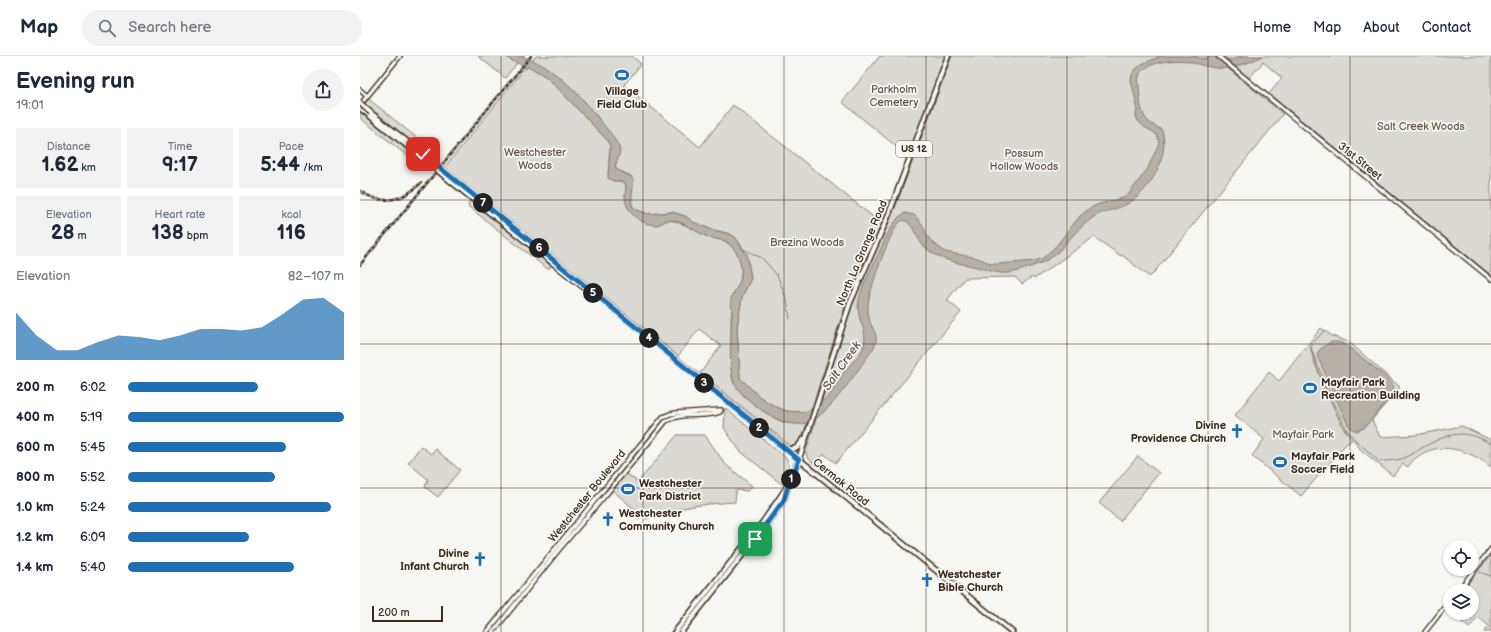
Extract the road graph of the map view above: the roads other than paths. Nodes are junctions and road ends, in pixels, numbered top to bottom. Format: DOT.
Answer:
graph roads {
  1 [pos="400,56"];
  2 [pos="948,56"];
  3 [pos="1218,56"];
  4 [pos="360,90"];
  5 [pos="367,96"];
  6 [pos="360,105"];
  7 [pos="1491,279"];
  8 [pos="809,430"];
  9 [pos="787,450"];
  10 [pos="799,460"];
  11 [pos="788,487"];
  12 [pos="1491,549"];
  13 [pos="1464,584"];
  14 [pos="1443,609"];
  15 [pos="487,632"];
  16 [pos="493,632"];
  17 [pos="675,632"];
  18 [pos="681,632"];
  19 [pos="1012,632"];
  20 [pos="1425,632"];
  1 -- 5 [label="street"];
  2 -- 8 [label="main road, North La Grange Road / US 12"];
  3 -- 7 [label="street, 31st Street"];
  4 -- 5 [label="street"];
  5 -- 6 [label="street"];
  6 -- 9 [label="main road, Cermak Road, bridge"];
  8 -- 9 [label="main road"];
  8 -- 10 [label="main road, North La Grange Road / US 12"];
  9 -- 10 [label="main road, Cermak Road"];
  10 -- 11 [label="main road, US 12"];
  10 -- 19 [label="main road, Cermak Road"];
  11 -- 17 [label="main road, US 12"];
  11 -- 18 [label="main road, US 12"];
  12 -- 13 [label="street"];
  14 -- 20 [label="street"];
  15 -- 16 [label="street, Westchester Boulevard"];
}
